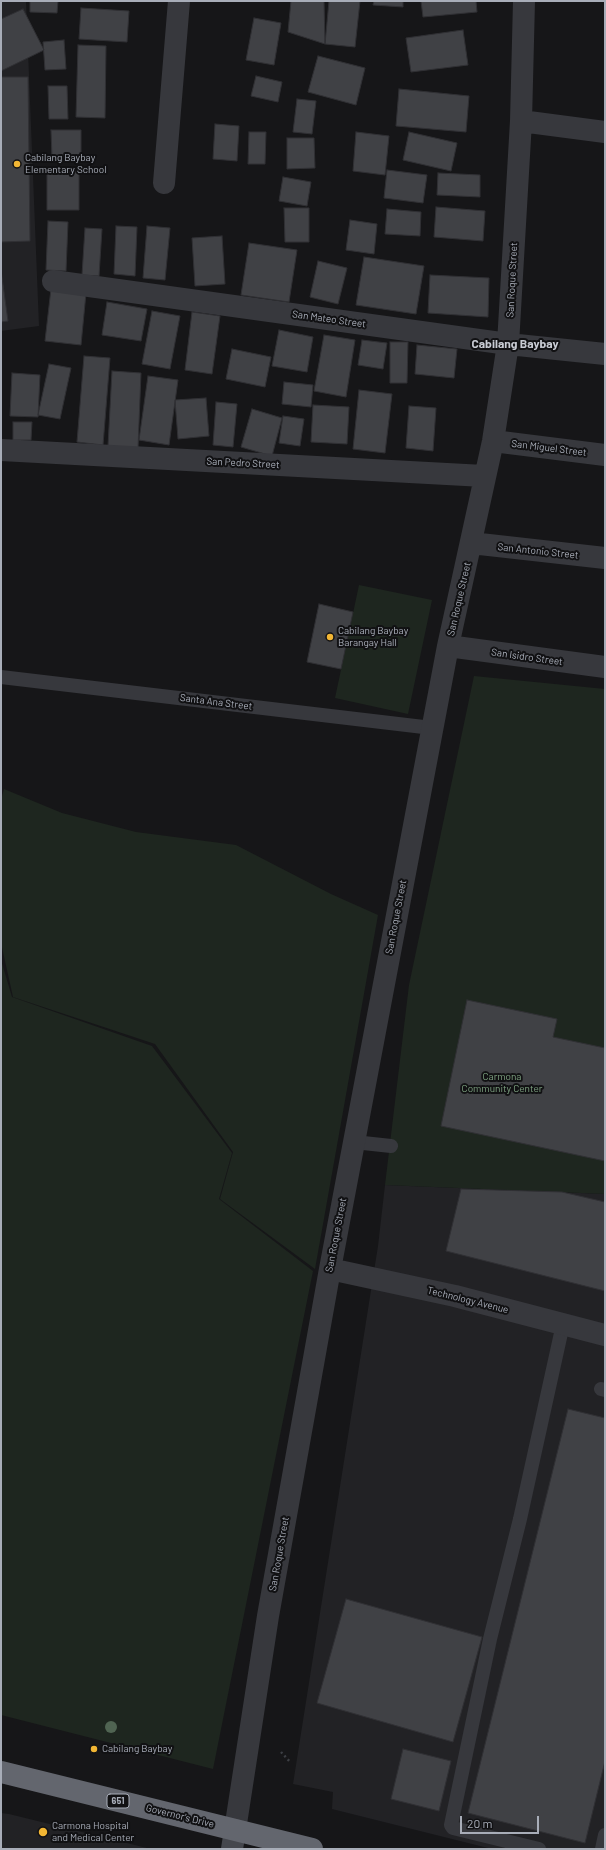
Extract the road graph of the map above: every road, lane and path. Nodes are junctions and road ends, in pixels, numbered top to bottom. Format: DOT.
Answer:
graph roads {
  1 [pos="179,1"];
  2 [pos="524,1"];
  3 [pos="521,121"];
  4 [pos="605,132"];
  5 [pos="164,183"];
  6 [pos="53,281"];
  7 [pos="508,344"];
  8 [pos="605,354"];
  9 [pos="493,441"];
  10 [pos="1,450"];
  11 [pos="605,455"];
  12 [pos="484,476"];
  13 [pos="471,543"];
  14 [pos="605,558"];
  15 [pos="448,646"];
  16 [pos="605,667"];
  17 [pos="1,677"];
  18 [pos="432,728"];
  19 [pos="354,1142"];
  20 [pos="391,1146"];
  21 [pos="330,1268"];
  22 [pos="563,1324"];
  23 [pos="605,1335"];
  24 [pos="281,1752"];
  25 [pos="291,1763"];
  26 [pos="1,1772"];
  27 [pos="605,1835"];
  28 [pos="233,1839"];
  29 [pos="312,1849"];
  30 [pos="539,1849"];
  31 [pos="602,1849"];
  1 -- 5 [label="street"];
  2 -- 3 [label="street, San Roque Street"];
  3 -- 4 [label="street"];
  3 -- 7 [label="street, San Roque Street"];
  6 -- 7 [label="street, San Mateo Street"];
  7 -- 8 [label="street, San Mateo Street"];
  7 -- 9 [label="street, San Roque Street"];
  9 -- 11 [label="street, San Miguel Street"];
  9 -- 12 [label="street, San Roque Street"];
  10 -- 12 [label="street, San Pedro Street"];
  12 -- 13 [label="street, San Roque Street"];
  13 -- 14 [label="street, San Antonio Street"];
  13 -- 15 [label="street, San Roque Street"];
  15 -- 16 [label="street, San Isidro Street"];
  15 -- 18 [label="street, San Roque Street"];
  17 -- 18 [label="lane, Santa Ana Street"];
  18 -- 19 [label="street, San Roque Street"];
  19 -- 20 [label="lane"];
  19 -- 21 [label="street, San Roque Street"];
  21 -- 22 [label="street, Technology Avenue"];
  21 -- 28 [label="street, San Roque Street"];
  22 -- 23 [label="street, Technology Avenue"];
  22 -- 30 [label="lane"];
  24 -- 25 [label="path"];
  26 -- 28 [label="highway, Governor's Drive / 651"];
  27 -- 31 [label="lane"];
  28 -- 29 [label="highway, Governor's Drive / 651"];
}
